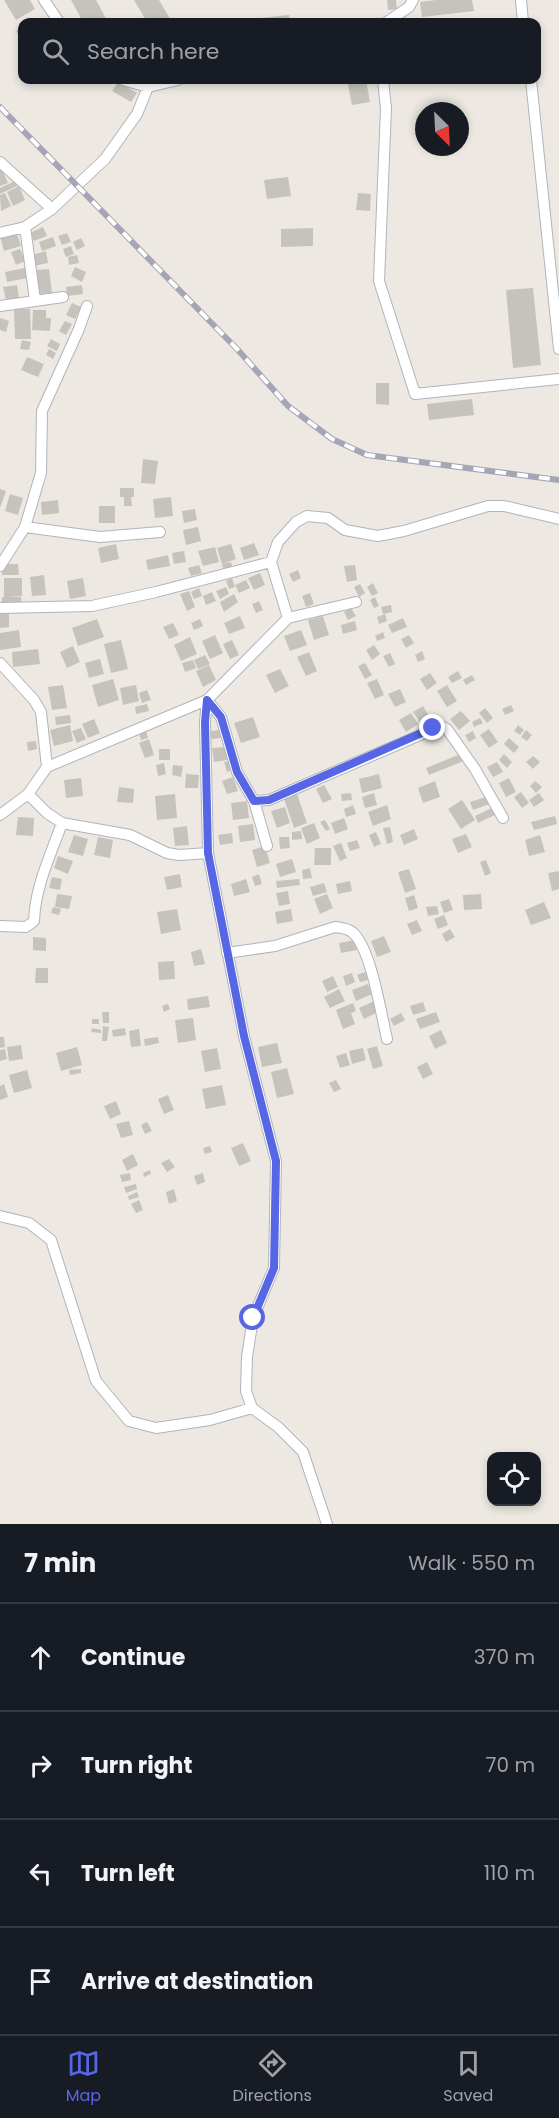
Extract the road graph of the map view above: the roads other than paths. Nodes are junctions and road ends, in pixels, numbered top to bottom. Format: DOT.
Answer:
graph roads {
  1 [pos="44,0"];
  2 [pos="413,0"];
  3 [pos="520,0"];
  4 [pos="56,18"];
  5 [pos="393,18"];
  6 [pos="522,18"];
  7 [pos="137,84"];
  8 [pos="161,84"];
  9 [pos="383,84"];
  10 [pos="531,84"];
  11 [pos="148,87"];
  12 [pos="0,162"];
  13 [pos="52,209"];
  14 [pos="25,226"];
  15 [pos="0,233"];
  16 [pos="63,297"];
  17 [pos="35,300"];
  18 [pos="0,306"];
  19 [pos="87,306"];
  20 [pos="558,318"];
  21 [pos="559,348"];
  22 [pos="559,380"];
  23 [pos="559,519"];
  24 [pos="25,527"];
  25 [pos="160,532"];
  26 [pos="271,562"];
  27 [pos="0,566"];
  28 [pos="356,602"];
  29 [pos="0,608"];
  30 [pos="288,618"];
  31 [pos="0,663"];
  32 [pos="207,700"];
  33 [pos="47,767"];
  34 [pos="28,795"];
  35 [pos="254,801"];
  36 [pos="0,815"];
  37 [pos="503,818"];
  38 [pos="62,823"];
  39 [pos="267,846"];
  40 [pos="208,853"];
  41 [pos="0,926"];
  42 [pos="227,953"];
  43 [pos="387,1039"];
  44 [pos="0,1216"];
  45 [pos="252,1408"];
  46 [pos="327,1524"];
  1 -- 4 [label="street"];
  2 -- 5 [label="street"];
  3 -- 6 [label="street"];
  7 -- 11 [label="street"];
  8 -- 11 [label="street"];
  9 -- 22 [label="street"];
  10 -- 20 [label="street"];
  11 -- 13 [label="street"];
  12 -- 13 [label="street"];
  13 -- 14 [label="street"];
  14 -- 15 [label="street"];
  14 -- 17 [label="street"];
  16 -- 17 [label="street"];
  17 -- 18 [label="street"];
  19 -- 24 [label="street"];
  20 -- 21 [label="street"];
  23 -- 26 [label="street"];
  24 -- 25 [label="street"];
  24 -- 27 [label="street"];
  26 -- 29 [label="street"];
  26 -- 30 [label="street"];
  28 -- 30 [label="street"];
  30 -- 32 [label="street"];
  31 -- 33 [label="street"];
  32 -- 33 [label="street"];
  32 -- 35 [label="street"];
  32 -- 40 [label="street"];
  33 -- 34 [label="street"];
  34 -- 36 [label="street"];
  34 -- 38 [label="street"];
  35 -- 37 [label="street"];
  35 -- 39 [label="street"];
  38 -- 40 [label="street"];
  38 -- 41 [label="street"];
  40 -- 42 [label="street"];
  42 -- 43 [label="street"];
  42 -- 45 [label="street"];
  44 -- 45 [label="street"];
  45 -- 46 [label="street"];
}
